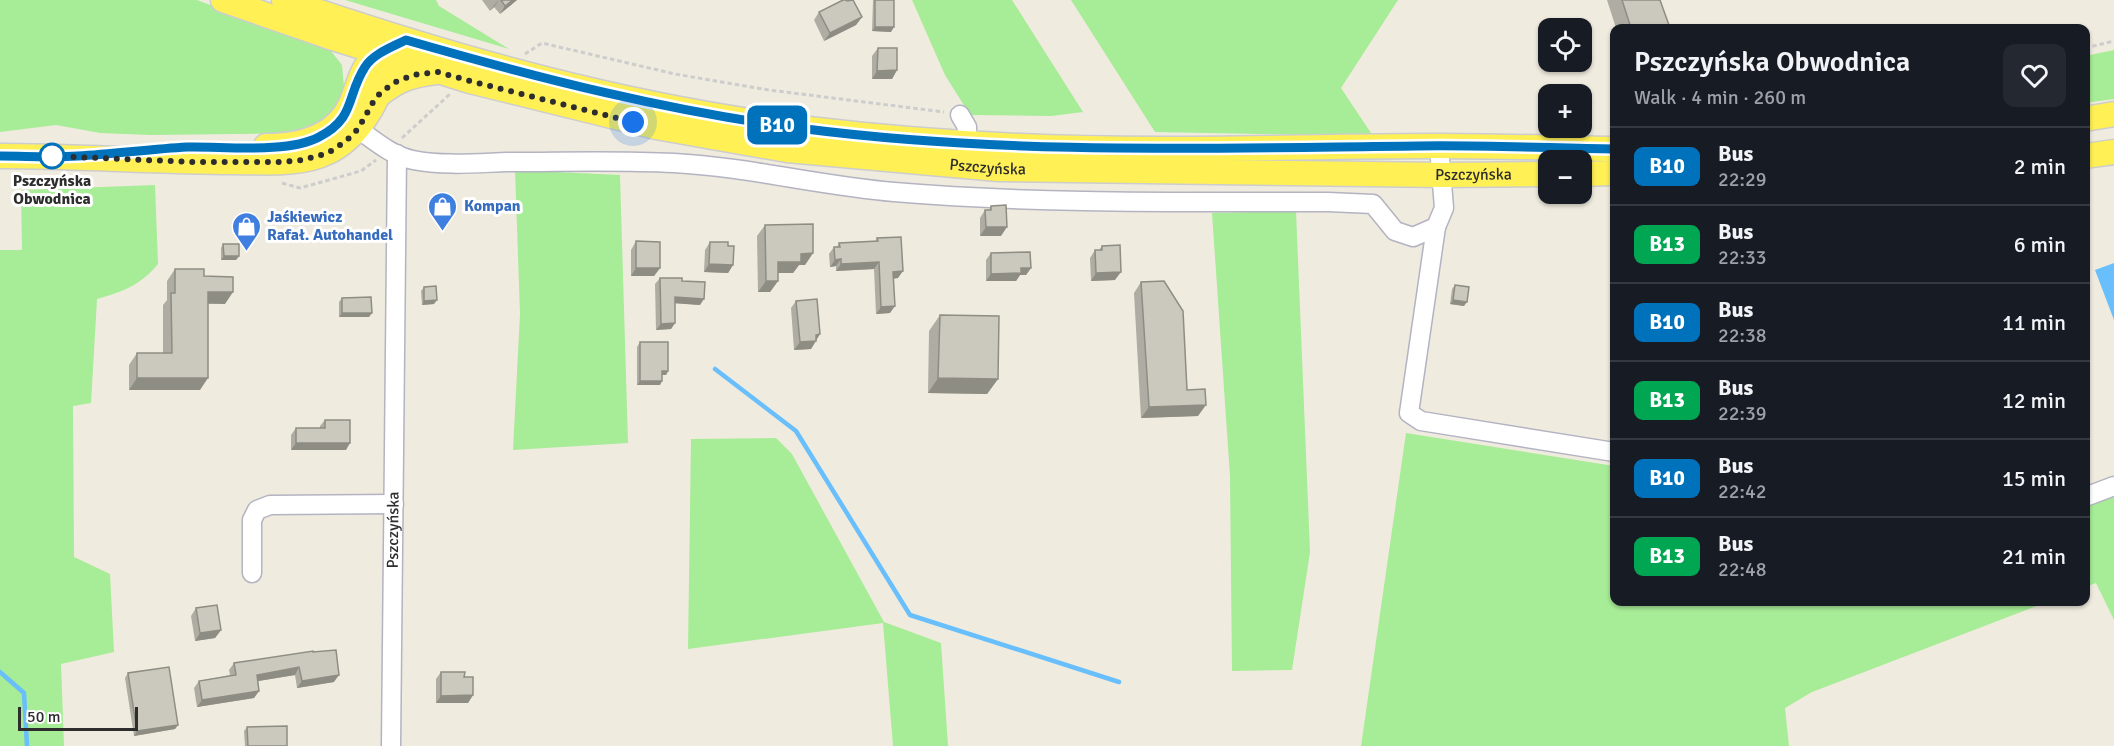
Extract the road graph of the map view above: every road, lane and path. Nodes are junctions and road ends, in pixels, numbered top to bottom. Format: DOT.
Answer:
graph roads {
  1 [pos="223,0"];
  2 [pos="284,0"];
  3 [pos="370,28"];
  4 [pos="327,36"];
  5 [pos="406,40"];
  6 [pos="2114,41"];
  7 [pos="2090,47"];
  8 [pos="380,53"];
  9 [pos="525,54"];
  10 [pos="438,72"];
  11 [pos="366,91"];
  12 [pos="2114,114"];
  13 [pos="960,115"];
  14 [pos="2090,118"];
  15 [pos="358,129"];
  16 [pos="967,144"];
  17 [pos="1439,146"];
  18 [pos="1610,149"];
  19 [pos="2114,152"];
  20 [pos="397,154"];
  21 [pos="2090,155"];
  22 [pos="0,156"];
  23 [pos="75,156"];
  24 [pos="1610,173"];
  25 [pos="1538,174"];
  26 [pos="1592,174"];
  27 [pos="1443,176"];
  28 [pos="1436,226"];
  29 [pos="1610,451"];
  30 [pos="2114,486"];
  31 [pos="2090,495"];
  32 [pos="393,504"];
  33 [pos="252,573"];
  34 [pos="391,746"];
  1 -- 4 [label="main road"];
  2 -- 3 [label="main road, Pszczyńska"];
  3 -- 5 [label="main road, Pszczyńska"];
  3 -- 8 [label="main road"];
  4 -- 8 [label="main road"];
  4 -- 11 [label="main road"];
  5 -- 8 [label="main road"];
  5 -- 16 [label="main road, Pszczyńska"];
  6 -- 7 [label="path"];
  8 -- 10 [label="main road, Pszczyńska"];
  8 -- 11 [label="main road, Pszczyńska"];
  9 -- 13 [label="path"];
  10 -- 11 [label="main road, Pszczyńska"];
  10 -- 27 [label="main road, Pszczyńska"];
  11 -- 15 [label="main road, Pszczyńska"];
  11 -- 23 [label="main road, Pszczyńska"];
  12 -- 14 [label="main road"];
  13 -- 16 [label="street"];
  15 -- 20 [label="street"];
  15 -- 23 [label="main road, Pszczyńska"];
  16 -- 17 [label="main road, Pszczyńska"];
  17 -- 18 [label="main road, Pszczyńska"];
  17 -- 27 [label="street"];
  19 -- 21 [label="main road"];
  20 -- 28 [label="street"];
  20 -- 32 [label="street, Pszczyńska"];
  22 -- 23 [label="main road, Pszczyńska"];
  24 -- 26 [label="main road"];
  25 -- 27 [label="main road, Pszczyńska"];
  27 -- 28 [label="street"];
  28 -- 29 [label="street"];
  30 -- 31 [label="street"];
  32 -- 33 [label="street"];
  32 -- 34 [label="street, Pszczyńska"];
}
